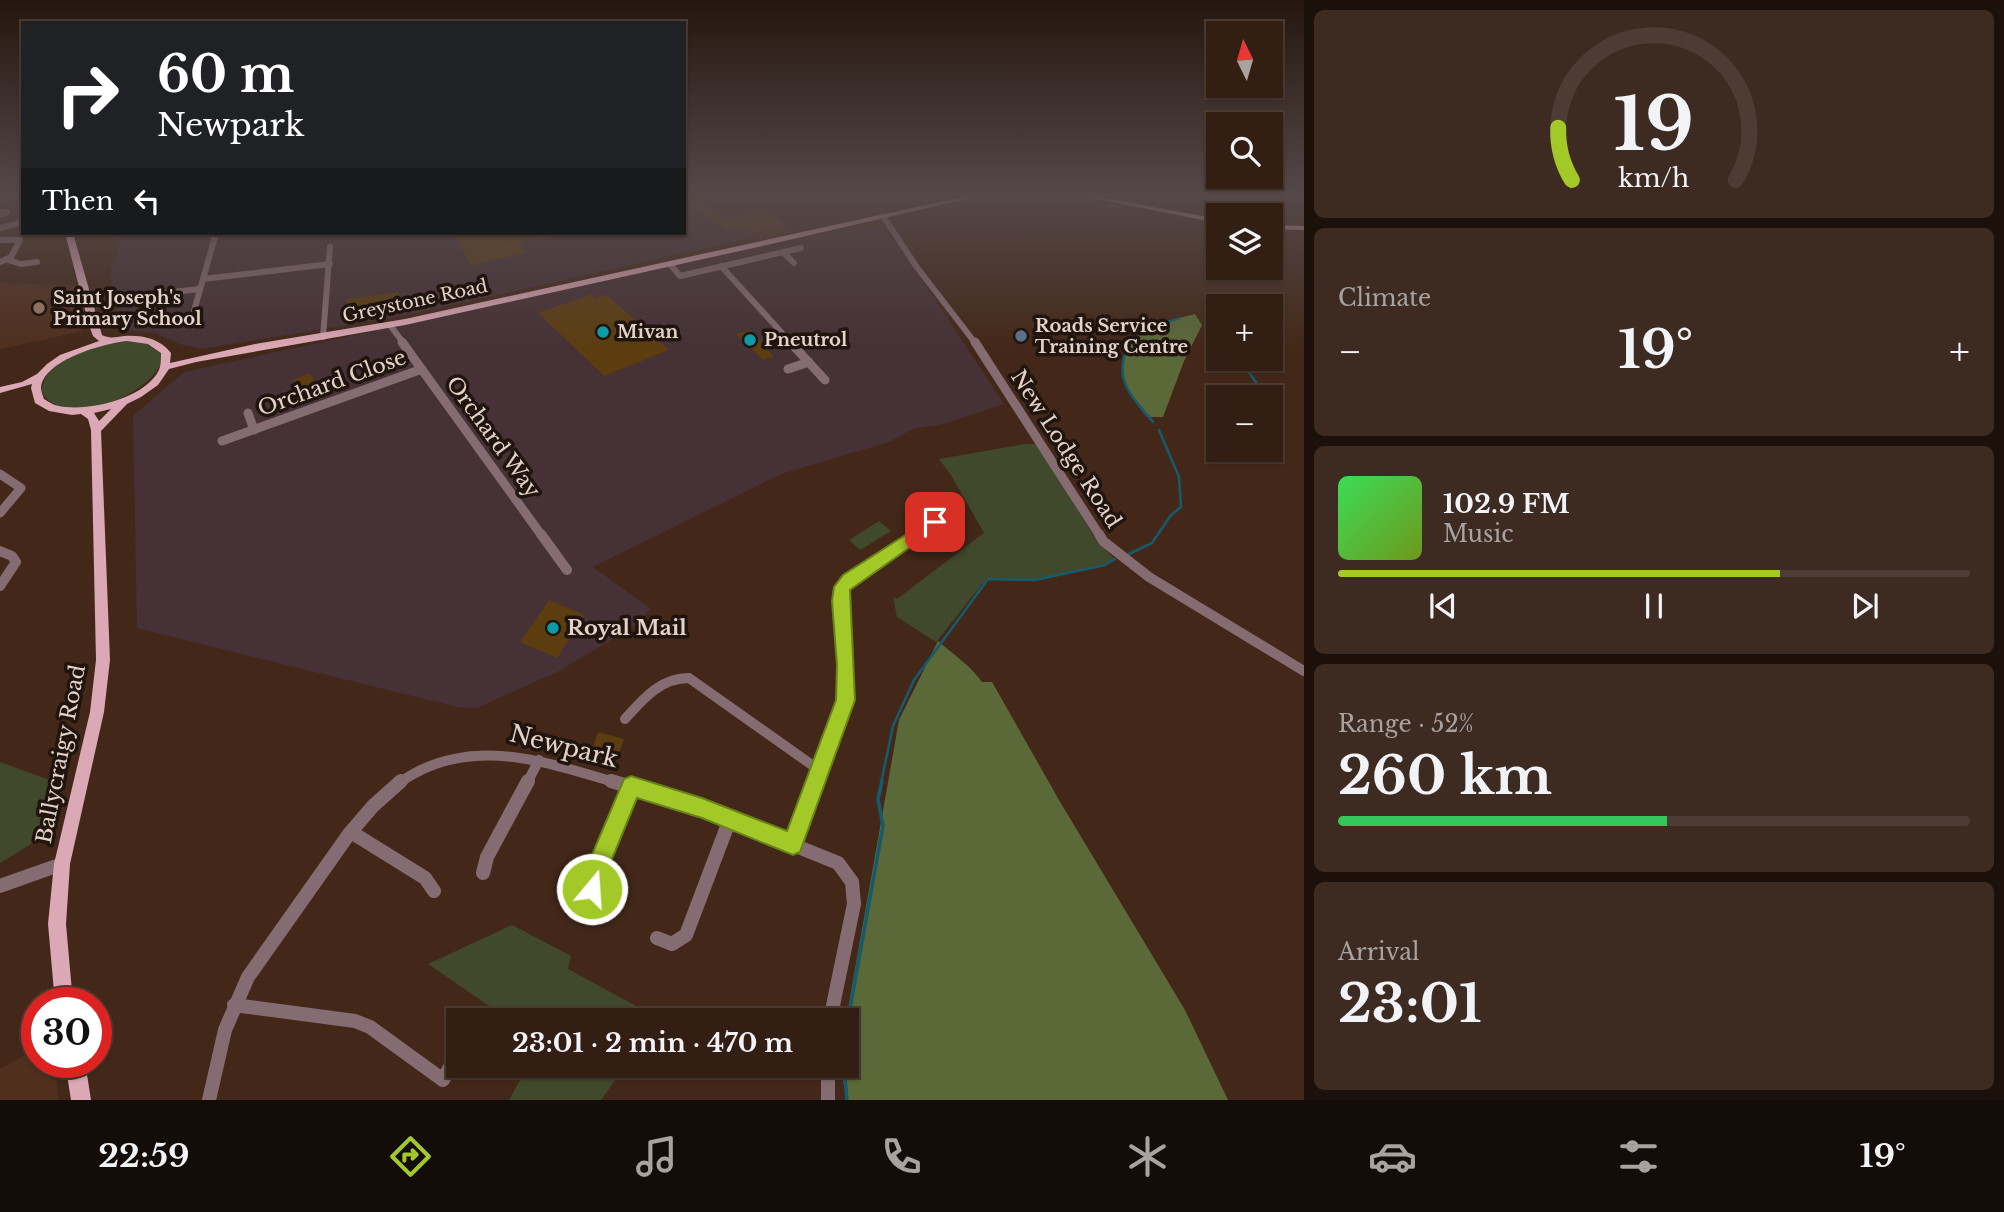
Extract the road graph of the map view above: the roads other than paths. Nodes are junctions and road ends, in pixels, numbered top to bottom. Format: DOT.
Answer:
graph roads {
  1 [pos="15,245"];
  2 [pos="72,245"];
  3 [pos="213,245"];
  4 [pos="753,245"];
  5 [pos="902,245"];
  6 [pos="330,247"];
  7 [pos="801,248"];
  8 [pos="783,252"];
  9 [pos="4,261"];
  10 [pos="37,262"];
  11 [pos="794,263"];
  12 [pos="330,264"];
  13 [pos="670,264"];
  14 [pos="721,267"];
  15 [pos="203,279"];
  16 [pos="200,289"];
  17 [pos="145,296"];
  18 [pos="194,311"];
  19 [pos="94,325"];
  20 [pos="390,325"];
  21 [pos="323,337"];
  22 [pos="106,341"];
  23 [pos="163,349"];
  24 [pos="72,353"];
  25 [pos="221,354"];
  26 [pos="809,362"];
  27 [pos="166,367"];
  28 [pos="422,369"];
  29 [pos="788,369"];
  30 [pos="41,376"];
  31 [pos="825,380"];
  32 [pos="0,390"];
  33 [pos="36,396"];
  34 [pos="128,399"];
  35 [pos="84,411"];
  36 [pos="248,413"];
  37 [pos="96,430"];
  38 [pos="254,430"];
  39 [pos="222,441"];
  40 [pos="0,474"];
  41 [pos="911,502"];
  42 [pos="0,513"];
  43 [pos="0,551"];
  44 [pos="568,570"];
  45 [pos="0,586"];
  46 [pos="1304,671"];
  47 [pos="625,719"];
  48 [pos="539,760"];
  49 [pos="819,770"];
  50 [pos="631,786"];
  51 [pos="730,819"];
  52 [pos="351,832"];
  53 [pos="793,844"];
  54 [pos="62,864"];
  55 [pos="483,873"];
  56 [pos="0,886"];
  57 [pos="434,891"];
  58 [pos="604,913"];
  59 [pos="657,938"];
  60 [pos="63,987"];
  61 [pos="234,1005"];
  62 [pos="832,1008"];
  63 [pos="446,1074"];
  64 [pos="78,1078"];
  65 [pos="828,1078"];
  66 [pos="81,1100"];
  67 [pos="209,1100"];
  68 [pos="828,1100"];
  1 -- 9 [label="street"];
  2 -- 19 [label="main road"];
  3 -- 15 [label="street"];
  4 -- 13 [label="main road, Greystone Road"];
  5 -- 46 [label="street, New Lodge Road"];
  6 -- 12 [label="street"];
  7 -- 8 [label="street"];
  8 -- 11 [label="street"];
  8 -- 14 [label="street"];
  9 -- 10 [label="street"];
  12 -- 15 [label="street"];
  12 -- 21 [label="street"];
  13 -- 14 [label="street"];
  13 -- 20 [label="main road, Greystone Road"];
  14 -- 26 [label="street"];
  15 -- 16 [label="street"];
  16 -- 17 [label="street"];
  16 -- 18 [label="street"];
  19 -- 22 [label="main road"];
  19 -- 24 [label="main road"];
  20 -- 21 [label="main road, Greystone Road"];
  20 -- 28 [label="street, Orchard Way"];
  21 -- 25 [label="main road, Greystone Road"];
  22 -- 23 [label="main road, Greystone Road"];
  22 -- 24 [label="main road, Greystone Road"];
  23 -- 25 [label="main road, Greystone Road"];
  23 -- 27 [label="main road"];
  24 -- 30 [label="main road"];
  25 -- 27 [label="main road, Greystone Road"];
  26 -- 29 [label="street"];
  26 -- 31 [label="street"];
  27 -- 34 [label="main road"];
  28 -- 38 [label="street, Orchard Close"];
  28 -- 44 [label="street, Orchard Way"];
  30 -- 32 [label="main road"];
  30 -- 33 [label="main road"];
  32 -- 33 [label="main road"];
  33 -- 35 [label="main road"];
  34 -- 35 [label="main road"];
  34 -- 37 [label="main road"];
  35 -- 37 [label="main road"];
  36 -- 38 [label="street, Orchard Close"];
  37 -- 54 [label="main road, Ballycraigy Road"];
  38 -- 39 [label="street, Orchard Close"];
  40 -- 42 [label="street"];
  41 -- 49 [label="street"];
  43 -- 45 [label="street"];
  47 -- 49 [label="street"];
  48 -- 50 [label="street, Newpark"];
  48 -- 52 [label="street, Newpark"];
  48 -- 55 [label="street"];
  49 -- 53 [label="street"];
  50 -- 51 [label="street, Newpark"];
  50 -- 58 [label="street"];
  51 -- 53 [label="street, Newpark"];
  51 -- 59 [label="street"];
  52 -- 57 [label="street"];
  52 -- 61 [label="street, Newpark"];
  53 -- 62 [label="street, Newpark"];
  54 -- 56 [label="street"];
  54 -- 60 [label="main road, Ballycraigy Road"];
  61 -- 63 [label="street"];
  61 -- 67 [label="street, Newpark"];
  64 -- 66 [label="main road"];
  65 -- 68 [label="street"];
}
